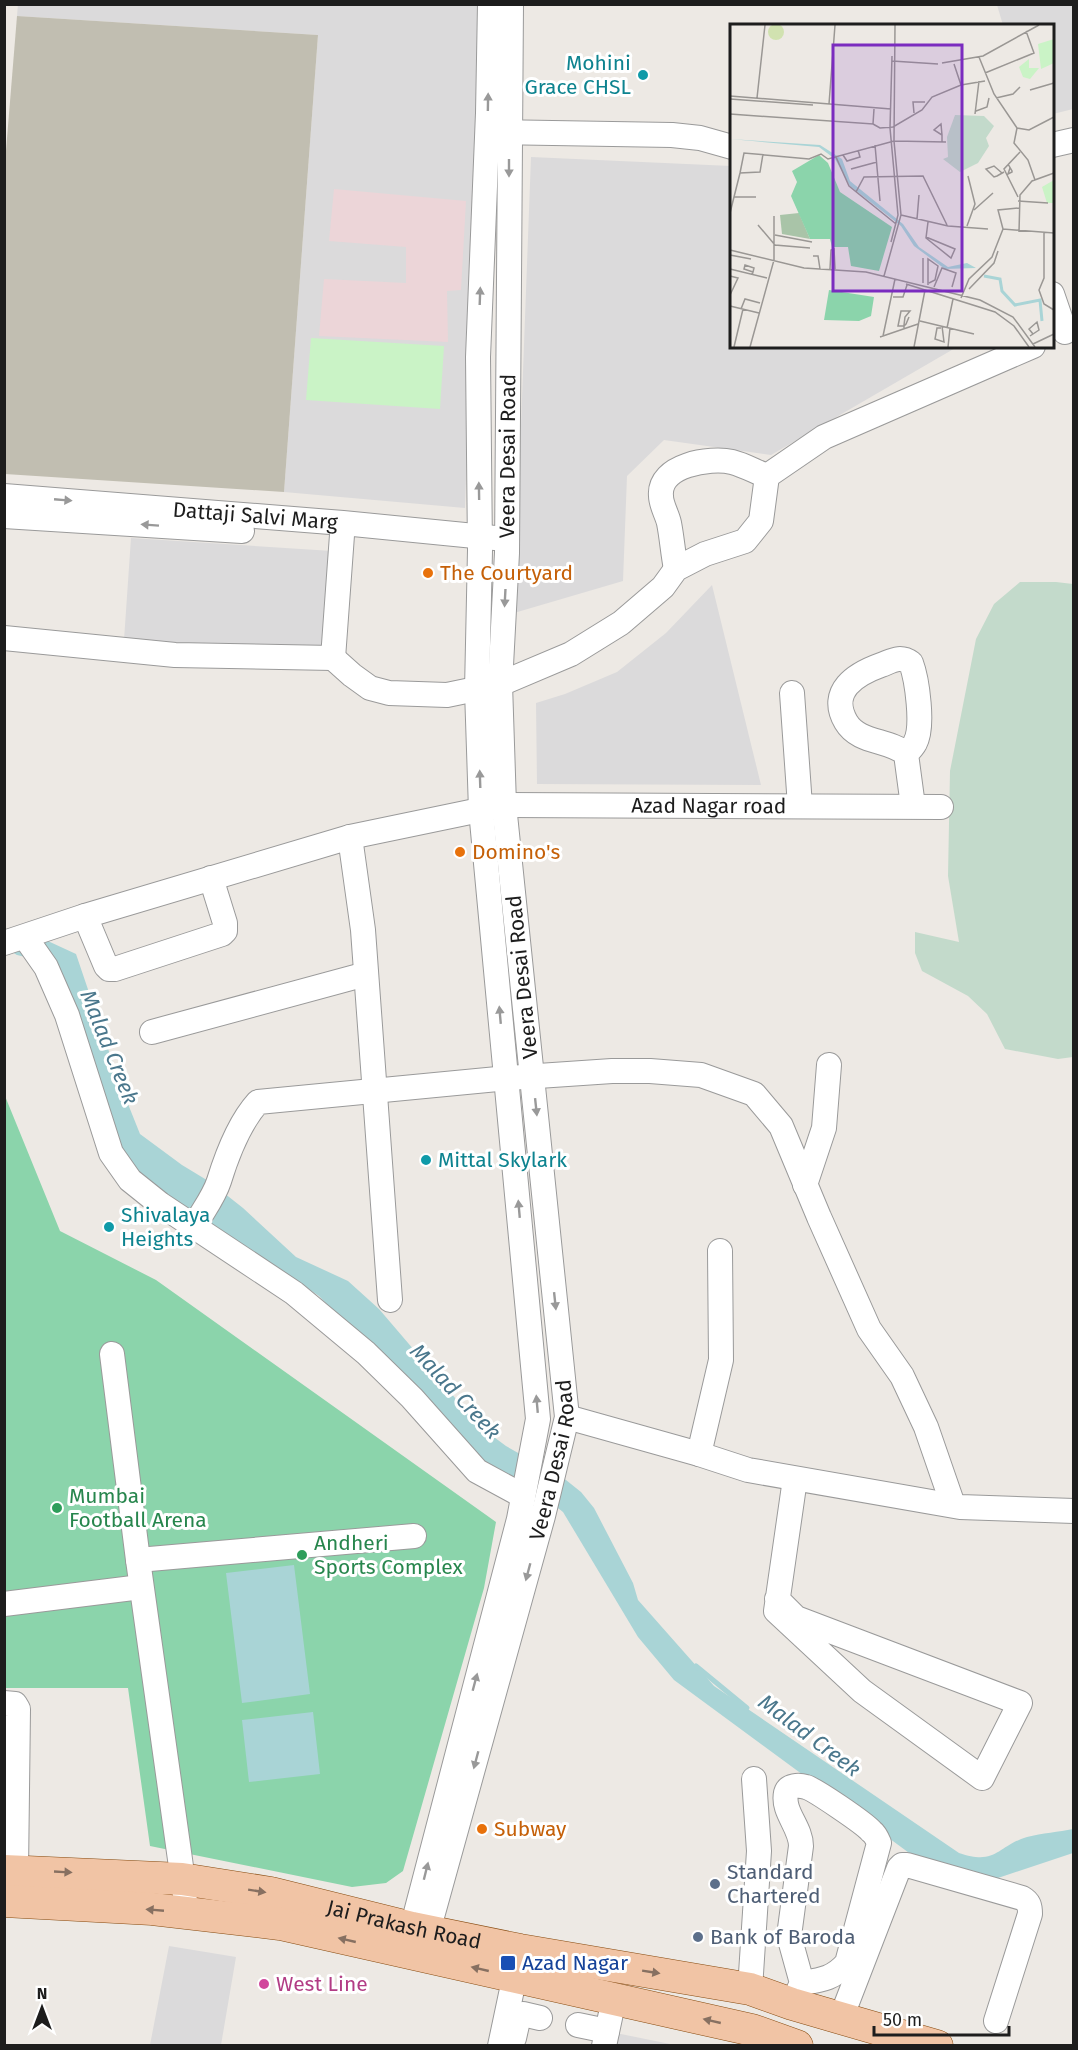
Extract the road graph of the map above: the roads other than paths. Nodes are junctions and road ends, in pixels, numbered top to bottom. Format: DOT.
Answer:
graph roads {
  1 [pos="490,4"];
  2 [pos="511,4"];
  3 [pos="498,132"];
  4 [pos="1074,140"];
  5 [pos="1054,145"];
  6 [pos="730,146"];
  7 [pos="1054,298"];
  8 [pos="1064,333"];
  9 [pos="1028,348"];
  10 [pos="767,476"];
  11 [pos="4,496"];
  12 [pos="4,516"];
  13 [pos="342,536"];
  14 [pos="480,543"];
  15 [pos="507,546"];
  16 [pos="676,569"];
  17 [pos="4,638"];
  18 [pos="333,658"];
  19 [pos="500,684"];
  20 [pos="477,690"];
  21 [pos="792,693"];
  22 [pos="906,754"];
  23 [pos="800,806"];
  24 [pos="913,806"];
  25 [pos="493,807"];
  26 [pos="941,807"];
  27 [pos="350,837"];
  28 [pos="211,878"];
  29 [pos="85,916"];
  30 [pos="15,940"];
  31 [pos="366,974"];
  32 [pos="152,1032"];
  33 [pos="829,1065"];
  34 [pos="533,1077"];
  35 [pos="506,1079"];
  36 [pos="375,1090"];
  37 [pos="805,1185"];
  38 [pos="192,1219"];
  39 [pos="720,1251"];
  40 [pos="390,1300"];
  41 [pos="112,1354"];
  42 [pos="567,1418"];
  43 [pos="699,1454"];
  44 [pos="795,1479"];
  45 [pos="524,1491"];
  46 [pos="953,1505"];
  47 [pos="1074,1511"];
  48 [pos="414,1536"];
  49 [pos="138,1560"];
  50 [pos="141,1587"];
  51 [pos="777,1599"];
  52 [pos="4,1604"];
  53 [pos="4,1702"];
  54 [pos="754,1779"];
  55 [pos="11,1830"];
  56 [pos="10,1871"];
  57 [pos="182,1879"];
  58 [pos="4,1901"];
  59 [pos="187,1913"];
  60 [pos="420,1929"];
  61 [pos="518,1964"];
  62 [pos="750,1989"];
  63 [pos="797,1993"];
  64 [pos="614,1999"];
  65 [pos="540,2018"];
  66 [pos="841,2018"];
  67 [pos="996,2021"];
  68 [pos="578,2025"];
  69 [pos="605,2038"];
  70 [pos="507,2041"];
  71 [pos="777,2042"];
  72 [pos="938,2046"];
  3 -- 1 [label="street, one-way"];
  2 -- 3 [label="street, Veera Desai Road"];
  3 -- 6 [label="street"];
  14 -- 3 [label="street, one-way"];
  3 -- 15 [label="street, Veera Desai Road, one-way"];
  4 -- 5 [label="street"];
  7 -- 8 [label="street"];
  9 -- 10 [label="street"];
  10 -- 16 [label="street"];
  10 -- 16 [label="street"];
  11 -- 14 [label="street, Dattaji Salvi Marg, one-way"];
  13 -- 12 [label="street, Dattaji Salvi Marg, one-way"];
  13 -- 14 [label="street, Dattaji Salvi Marg"];
  13 -- 18 [label="street"];
  14 -- 15 [label="street, Dattaji Salvi Marg"];
  14 -- 20 [label="street"];
  15 -- 19 [label="street, Veera Desai Road, one-way"];
  16 -- 19 [label="street"];
  17 -- 18 [label="street"];
  18 -- 20 [label="street"];
  19 -- 20 [label="street"];
  19 -- 25 [label="street, Veera Desai Road"];
  25 -- 20 [label="street, one-way"];
  21 -- 23 [label="street"];
  22 -- 24 [label="street"];
  23 -- 24 [label="street, Azad Nagar road"];
  23 -- 25 [label="street, Azad Nagar road"];
  24 -- 26 [label="street, Azad Nagar road"];
  25 -- 27 [label="street, Azad Nagar road"];
  25 -- 34 [label="street, Veera Desai Road"];
  35 -- 25 [label="street, one-way"];
  27 -- 28 [label="street, Azad Nagar road"];
  27 -- 31 [label="street"];
  28 -- 29 [label="street, Azad Nagar road"];
  28 -- 29 [label="street"];
  29 -- 30 [label="street, Azad Nagar road"];
  30 -- 38 [label="street"];
  31 -- 32 [label="street"];
  31 -- 36 [label="street"];
  33 -- 37 [label="street"];
  34 -- 35 [label="street"];
  34 -- 37 [label="street"];
  34 -- 42 [label="street, Veera Desai Road, one-way"];
  35 -- 36 [label="street"];
  45 -- 35 [label="street, one-way"];
  36 -- 38 [label="street"];
  36 -- 40 [label="street"];
  37 -- 46 [label="street"];
  38 -- 45 [label="street"];
  39 -- 43 [label="street"];
  41 -- 49 [label="street"];
  42 -- 43 [label="street"];
  42 -- 60 [label="street, Veera Desai Road, one-way"];
  43 -- 44 [label="street"];
  44 -- 46 [label="street"];
  44 -- 51 [label="street"];
  60 -- 45 [label="street, one-way"];
  46 -- 47 [label="street"];
  48 -- 49 [label="street"];
  49 -- 50 [label="street"];
  50 -- 52 [label="street"];
  50 -- 57 [label="street"];
  51 -- 51 [label="street"];
  53 -- 55 [label="street"];
  54 -- 62 [label="street"];
  55 -- 56 [label="street"];
  56 -- 57 [label="main road, Jai Prakash Road, one-way"];
  57 -- 59 [label="street"];
  57 -- 60 [label="main road, Jai Prakash Road, one-way"];
  59 -- 58 [label="main road, Jai Prakash Road, one-way"];
  61 -- 59 [label="main road, Jai Prakash Road, one-way"];
  60 -- 61 [label="main road, Jai Prakash Road"];
  61 -- 62 [label="main road, Jai Prakash Road, one-way"];
  61 -- 64 [label="main road, Jai Prakash Road"];
  61 -- 70 [label="street"];
  62 -- 63 [label="main road, Jai Prakash Road"];
  63 -- 63 [label="street"];
  63 -- 66 [label="main road, Jai Prakash Road"];
  64 -- 69 [label="street"];
  71 -- 64 [label="main road, Jai Prakash Road, one-way"];
  65 -- 70 [label="street"];
  66 -- 67 [label="street"];
  66 -- 72 [label="main road, Jai Prakash Road"];
  68 -- 69 [label="street"];
}
